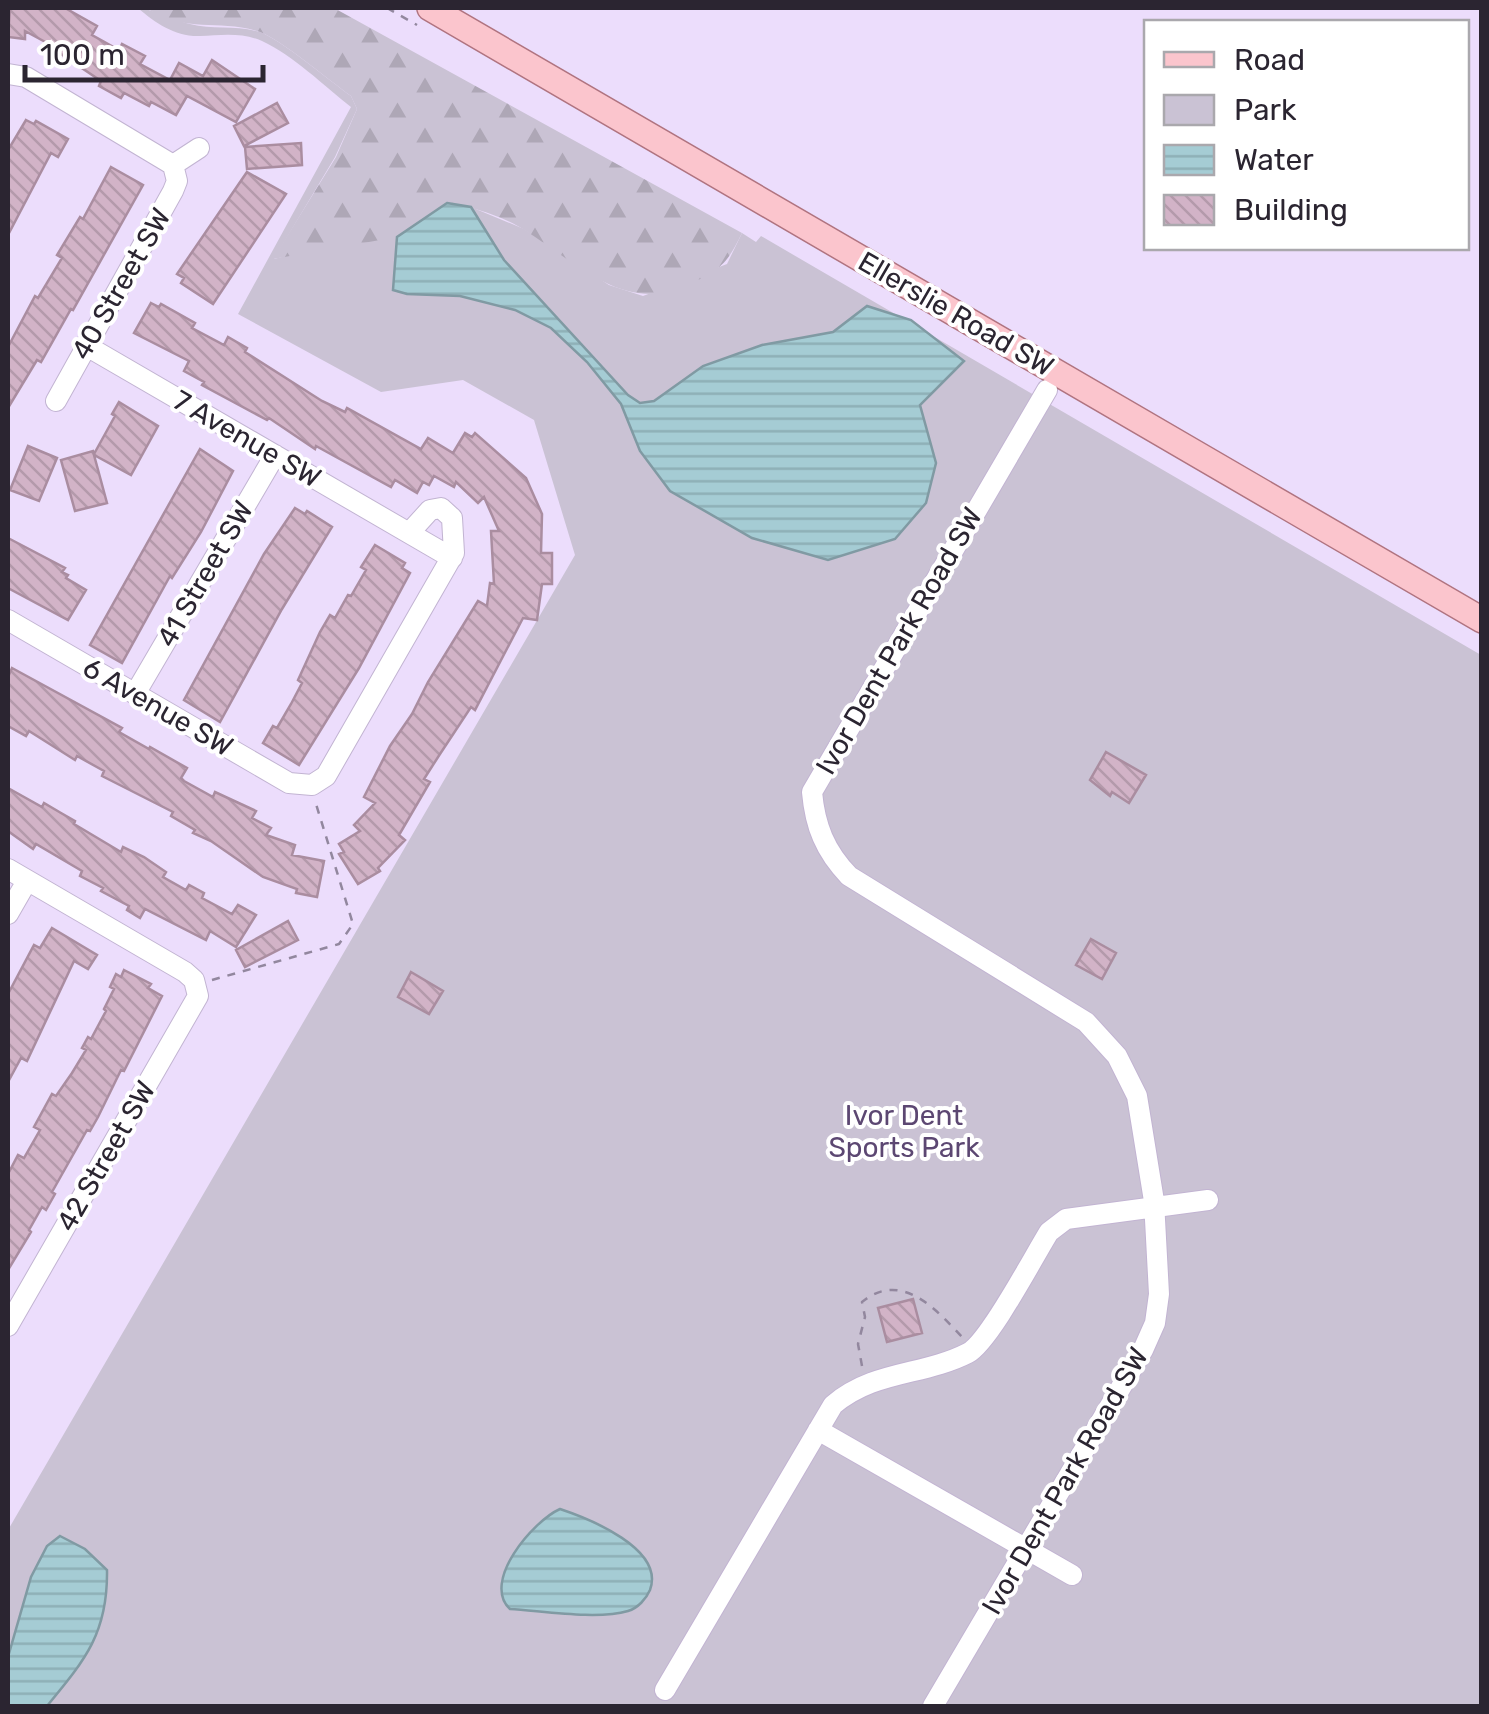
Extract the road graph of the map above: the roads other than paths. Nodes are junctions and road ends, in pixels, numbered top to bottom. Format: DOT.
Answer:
graph roads {
  1 [pos="430,8"];
  2 [pos="8,74"];
  3 [pos="199,148"];
  4 [pos="172,165"];
  5 [pos="85,345"];
  6 [pos="1046,390"];
  7 [pos="56,401"];
  8 [pos="275,455"];
  9 [pos="410,532"];
  10 [pos="452,558"];
  11 [pos="8,620"];
  12 [pos="1482,620"];
  13 [pos="135,694"];
  14 [pos="8,870"];
  15 [pos="27,881"];
  16 [pos="8,914"];
  17 [pos="1208,1200"];
  18 [pos="1154,1206"];
  19 [pos="8,1326"];
  20 [pos="818,1430"];
  21 [pos="1026,1549"];
  22 [pos="1072,1575"];
  23 [pos="665,1690"];
  24 [pos="933,1706"];
  1 -- 12 [label="main road, Ellerslie Road SW"];
  2 -- 4 [label="street"];
  3 -- 4 [label="street"];
  4 -- 5 [label="street, 40 Street SW"];
  5 -- 7 [label="street, 40 Street SW"];
  5 -- 8 [label="street, 7 Avenue SW"];
  6 -- 18 [label="street, Ivor Dent Park Road SW"];
  8 -- 9 [label="street, 7 Avenue SW"];
  8 -- 13 [label="street, 41 Street SW"];
  9 -- 10 [label="street, 7 Avenue SW"];
  9 -- 10 [label="street"];
  10 -- 13 [label="street, 6 Avenue SW"];
  11 -- 13 [label="street, 6 Avenue SW"];
  14 -- 15 [label="street"];
  15 -- 16 [label="street"];
  15 -- 19 [label="street, 42 Street SW"];
  17 -- 18 [label="street"];
  18 -- 20 [label="street"];
  18 -- 21 [label="street, Ivor Dent Park Road SW"];
  20 -- 21 [label="street"];
  20 -- 23 [label="street"];
  21 -- 22 [label="street"];
  21 -- 24 [label="street, Ivor Dent Park Road SW"];
}
